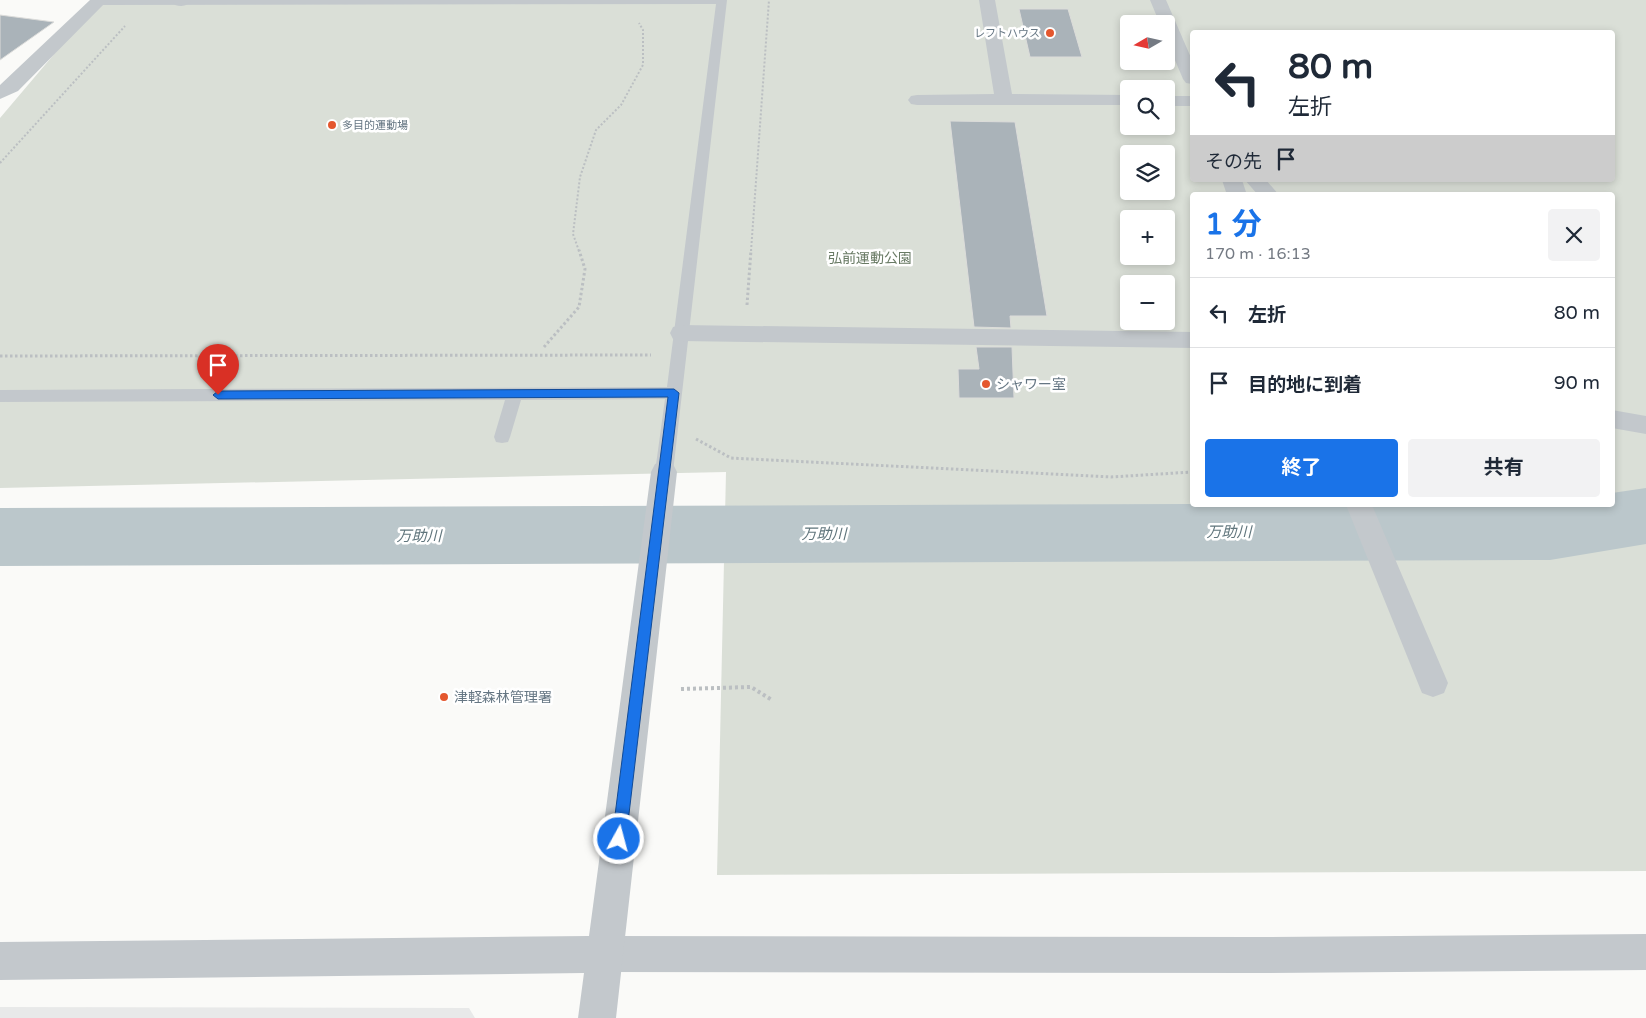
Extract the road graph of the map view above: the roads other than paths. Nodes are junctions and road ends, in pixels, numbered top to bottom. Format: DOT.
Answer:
graph roads {
  1 [pos="722,0"];
  2 [pos="987,0"];
  3 [pos="1158,0"];
  4 [pos="99,1"];
  5 [pos="182,1"];
  6 [pos="626,1"];
  7 [pos="1190,74"];
  8 [pos="0,93"];
  9 [pos="1004,99"];
  10 [pos="917,100"];
  11 [pos="1120,100"];
  12 [pos="1175,101"];
  13 [pos="1190,101"];
  14 [pos="1257,182"];
  15 [pos="1266,192"];
  16 [pos="681,333"];
  17 [pos="1190,340"];
  18 [pos="674,393"];
  19 [pos="515,394"];
  20 [pos="0,396"];
  21 [pos="1615,420"];
  22 [pos="1646,425"];
  23 [pos="502,437"];
  24 [pos="664,472"];
  25 [pos="1360,507"];
  26 [pos="1433,683"];
  27 [pos="1646,952"];
  28 [pos="605,954"];
  29 [pos="0,961"];
  30 [pos="597,1018"];
  1 -- 6 [label="lane"];
  1 -- 16 [label="lane"];
  2 -- 9 [label="street"];
  3 -- 7 [label="street"];
  4 -- 5 [label="lane"];
  4 -- 8 [label="street"];
  5 -- 6 [label="lane"];
  9 -- 10 [label="street"];
  9 -- 11 [label="street"];
  12 -- 13 [label="street"];
  14 -- 15 [label="street"];
  16 -- 17 [label="street"];
  16 -- 18 [label="lane"];
  18 -- 19 [label="lane"];
  18 -- 24 [label="lane"];
  19 -- 20 [label="lane"];
  19 -- 23 [label="lane"];
  21 -- 22 [label="street"];
  24 -- 28 [label="street"];
  25 -- 26 [label="street"];
  27 -- 28 [label="street"];
  28 -- 29 [label="street"];
  28 -- 30 [label="street"];
}
